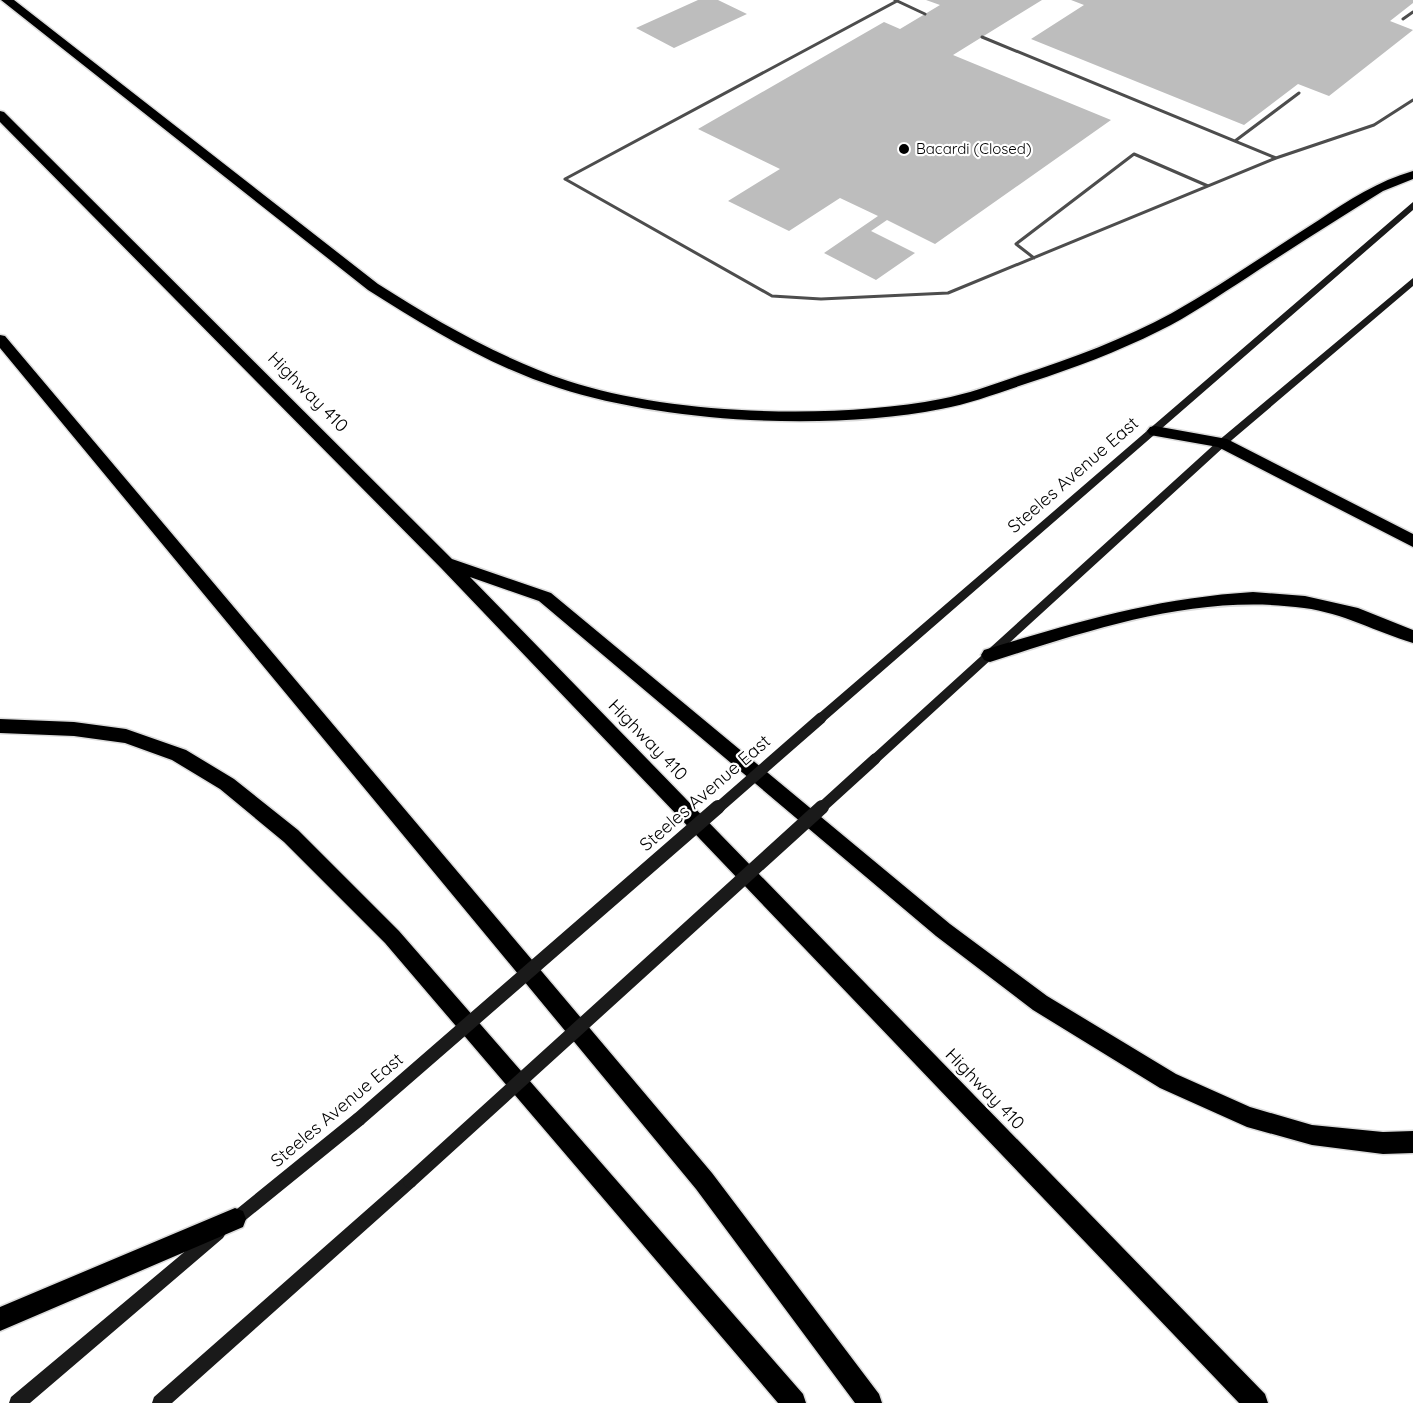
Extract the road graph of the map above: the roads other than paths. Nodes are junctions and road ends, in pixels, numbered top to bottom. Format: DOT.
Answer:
graph roads {
  1 [pos="7,0"];
  2 [pos="896,1"];
  3 [pos="1413,12"];
  4 [pos="925,14"];
  5 [pos="1403,19"];
  6 [pos="982,37"];
  7 [pos="1299,93"];
  8 [pos="1413,100"];
  9 [pos="0,115"];
  10 [pos="1235,141"];
  11 [pos="1276,158"];
  12 [pos="1413,175"];
  13 [pos="1208,186"];
  14 [pos="1413,205"];
  15 [pos="1034,258"];
  16 [pos="1413,281"];
  17 [pos="0,339"];
  18 [pos="1155,431"];
  19 [pos="1222,443"];
  20 [pos="1413,541"];
  21 [pos="447,564"];
  22 [pos="1413,637"];
  23 [pos="990,655"];
  24 [pos="0,726"];
  25 [pos="1413,1142"];
  26 [pos="235,1219"];
  27 [pos="0,1319"];
  28 [pos="17,1403"];
  29 [pos="160,1403"];
  30 [pos="794,1403"];
  31 [pos="870,1403"];
  32 [pos="1256,1403"];
  1 -- 12 [label="highway"];
  2 -- 4 [label="lane"];
  2 -- 15 [label="lane"];
  3 -- 5 [label="lane"];
  6 -- 10 [label="lane"];
  7 -- 10 [label="lane"];
  8 -- 11 [label="lane"];
  9 -- 21 [label="highway, Highway 410"];
  10 -- 11 [label="lane"];
  11 -- 13 [label="lane"];
  13 -- 15 [label="lane"];
  13 -- 15 [label="lane"];
  14 -- 18 [label="main road, Steeles Avenue East"];
  16 -- 19 [label="main road"];
  17 -- 31 [label="highway"];
  18 -- 19 [label="highway"];
  18 -- 26 [label="main road, Steeles Avenue East, bridge"];
  19 -- 20 [label="highway"];
  19 -- 23 [label="main road"];
  21 -- 25 [label="highway"];
  21 -- 32 [label="highway, Highway 410"];
  22 -- 23 [label="highway"];
  23 -- 29 [label="main road, bridge"];
  24 -- 30 [label="highway"];
  26 -- 27 [label="highway"];
  26 -- 28 [label="main road, Steeles Avenue East"];
}
